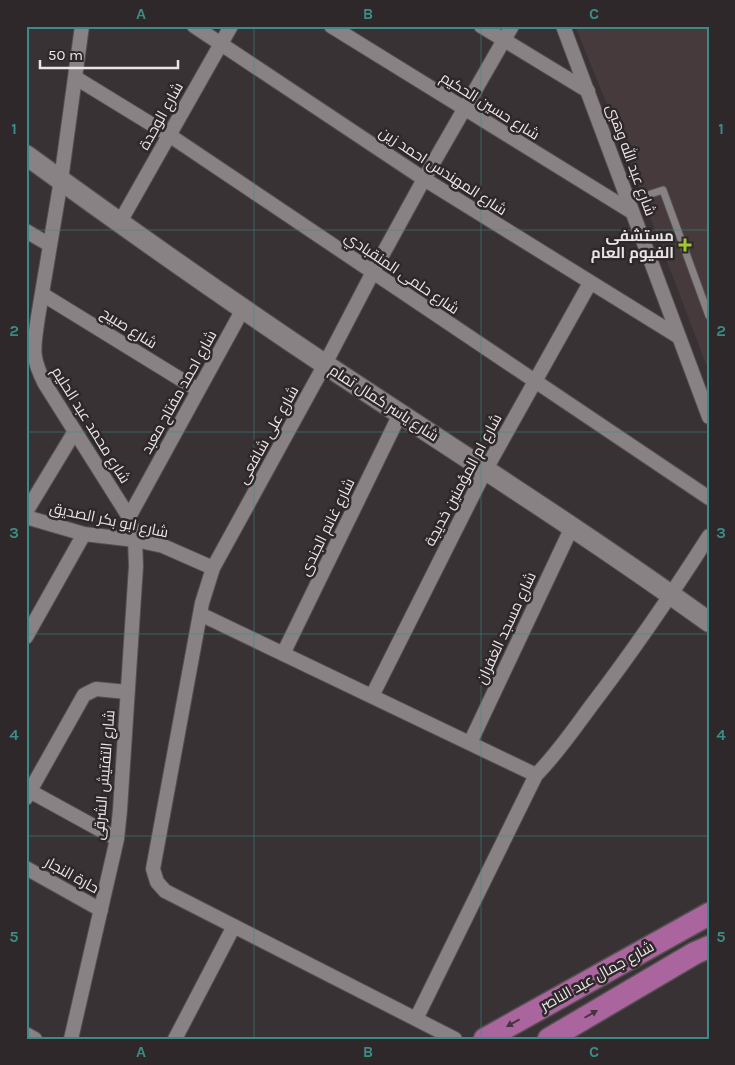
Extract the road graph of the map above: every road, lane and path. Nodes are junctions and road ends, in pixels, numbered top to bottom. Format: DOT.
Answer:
graph roads {
  1 [pos="82,26"];
  2 [pos="194,26"];
  3 [pos="231,26"];
  4 [pos="331,26"];
  5 [pos="482,26"];
  6 [pos="512,26"];
  7 [pos="563,26"];
  8 [pos="504,40"];
  9 [pos="220,44"];
  10 [pos="76,78"];
  11 [pos="588,91"];
  12 [pos="465,109"];
  13 [pos="169,135"];
  14 [pos="26,155"];
  15 [pos="424,179"];
  16 [pos="61,180"];
  17 [pos="630,207"];
  18 [pos="120,222"];
  19 [pos="26,231"];
  20 [pos="50,245"];
  21 [pos="372,272"];
  22 [pos="590,283"];
  23 [pos="42,294"];
  24 [pos="242,309"];
  25 [pos="32,313"];
  26 [pos="709,316"];
  27 [pos="678,337"];
  28 [pos="325,364"];
  29 [pos="26,372"];
  30 [pos="534,381"];
  31 [pos="45,384"];
  32 [pos="198,390"];
  33 [pos="400,414"];
  34 [pos="709,417"];
  35 [pos="75,432"];
  36 [pos="486,469"];
  37 [pos="709,498"];
  38 [pos="26,512"];
  39 [pos="129,517"];
  40 [pos="26,518"];
  41 [pos="572,527"];
  42 [pos="84,534"];
  43 [pos="709,536"];
  44 [pos="135,540"];
  45 [pos="213,568"];
  46 [pos="671,595"];
  47 [pos="200,614"];
  48 [pos="709,622"];
  49 [pos="26,637"];
  50 [pos="283,654"];
  51 [pos="127,692"];
  52 [pos="372,696"];
  53 [pos="470,743"];
  54 [pos="536,775"];
  55 [pos="28,793"];
  56 [pos="116,839"];
  57 [pos="26,868"];
  58 [pos="101,910"];
  59 [pos="709,914"];
  60 [pos="234,926"];
  61 [pos="709,947"];
  62 [pos="416,1019"];
  63 [pos="26,1034"];
  64 [pos="35,1039"];
  65 [pos="71,1039"];
  66 [pos="175,1039"];
  67 [pos="455,1039"];
  68 [pos="485,1039"];
  69 [pos="548,1039"];
  1 -- 10 [label="street, شارع محمد عبد الحليم"];
  2 -- 9 [label="street, شارع المهندس احمد زين"];
  3 -- 9 [label="street, شارع الوحدة"];
  4 -- 12 [label="street, شارع حسين الحكيم"];
  5 -- 8 [label="street"];
  6 -- 8 [label="street, شارع على شافعى"];
  7 -- 11 [label="street, شارع عبد الله وهبى"];
  8 -- 11 [label="street"];
  8 -- 12 [label="street, شارع على شافعى"];
  9 -- 13 [label="street, شارع الوحدة"];
  9 -- 15 [label="street, شارع المهندس احمد زين"];
  10 -- 13 [label="street, شارع حلمى المنقبادي"];
  10 -- 16 [label="street, شارع محمد عبد الحليم"];
  11 -- 17 [label="street, شارع عبد الله وهبى"];
  12 -- 15 [label="street, شارع على شافعى"];
  12 -- 17 [label="street, شارع حسين الحكيم"];
  13 -- 18 [label="street, شارع الوحدة"];
  13 -- 21 [label="street, شارع حلمى المنقبادي"];
  14 -- 16 [label="street, شارع ياسر كمال تمام"];
  15 -- 21 [label="street, شارع على شافعى"];
  15 -- 22 [label="street, شارع المهندس احمد زين"];
  16 -- 18 [label="street, شارع ياسر كمال تمام"];
  16 -- 20 [label="street, شارع محمد عبد الحليم"];
  17 -- 26 [label="lane"];
  17 -- 27 [label="street, شارع عبد الله وهبى"];
  18 -- 24 [label="street, شارع ياسر كمال تمام"];
  19 -- 20 [label="street"];
  20 -- 23 [label="street, شارع محمد عبد الحليم"];
  21 -- 28 [label="street, شارع على شافعى"];
  21 -- 30 [label="street, شارع حلمى المنقبادي"];
  22 -- 27 [label="street, شارع المهندس احمد زين"];
  22 -- 30 [label="street, شارع ام المؤمنين خديجة"];
  23 -- 25 [label="street, شارع محمد عبد الحليم"];
  23 -- 32 [label="street, شارع صبيح"];
  24 -- 28 [label="street, شارع ياسر كمال تمام"];
  24 -- 32 [label="street, شارع احمد مفتاح معبد"];
  25 -- 31 [label="street, شارع محمد عبد الحليم"];
  27 -- 34 [label="street, شارع عبد الله وهبى"];
  28 -- 33 [label="street, شارع ياسر كمال تمام"];
  28 -- 45 [label="street, شارع على شافعى"];
  29 -- 31 [label="street"];
  30 -- 36 [label="street, شارع ام المؤمنين خديجة"];
  30 -- 37 [label="street, شارع حلمى المنقبادي"];
  31 -- 35 [label="street, شارع محمد عبد الحليم"];
  32 -- 39 [label="street, شارع احمد مفتاح معبد"];
  33 -- 36 [label="street, شارع ياسر كمال تمام"];
  33 -- 50 [label="street, شارع غانم الجندى"];
  35 -- 38 [label="street"];
  35 -- 39 [label="street, شارع محمد عبد الحليم"];
  36 -- 41 [label="street, شارع ياسر كمال تمام"];
  36 -- 52 [label="street, شارع ام المؤمنين خديجة"];
  39 -- 44 [label="street, شارع محمد عبد الحليم"];
  40 -- 42 [label="street, شارع ابو بكر الصديق"];
  41 -- 46 [label="street, شارع ياسر كمال تمام"];
  41 -- 53 [label="street, شارع مسجد الغفران"];
  42 -- 44 [label="street, شارع ابو بكر الصديق"];
  42 -- 49 [label="street"];
  43 -- 46 [label="street"];
  44 -- 45 [label="street, شارع ابو بكر الصديق"];
  44 -- 51 [label="street, شارع التفتيش الشرقى"];
  45 -- 47 [label="street, شارع على شافعى"];
  46 -- 48 [label="street, شارع ياسر كمال تمام"];
  46 -- 54 [label="street"];
  47 -- 50 [label="street"];
  47 -- 60 [label="street, شارع على شافعى"];
  50 -- 52 [label="street"];
  51 -- 55 [label="street"];
  51 -- 56 [label="street, شارع التفتيش الشرقى"];
  52 -- 53 [label="street"];
  53 -- 54 [label="street"];
  54 -- 62 [label="street"];
  55 -- 56 [label="street"];
  56 -- 58 [label="street, شارع التفتيش الشرقى"];
  57 -- 58 [label="street, حارة النجار"];
  58 -- 65 [label="street, شارع التفتيش الشرقى"];
  59 -- 68 [label="main road, شارع جمال عبد الناصر, one-way"];
  60 -- 62 [label="street"];
  60 -- 66 [label="street"];
  69 -- 61 [label="main road, شارع جمال عبد الناصر, one-way"];
  62 -- 67 [label="street"];
  63 -- 64 [label="street"];
}
